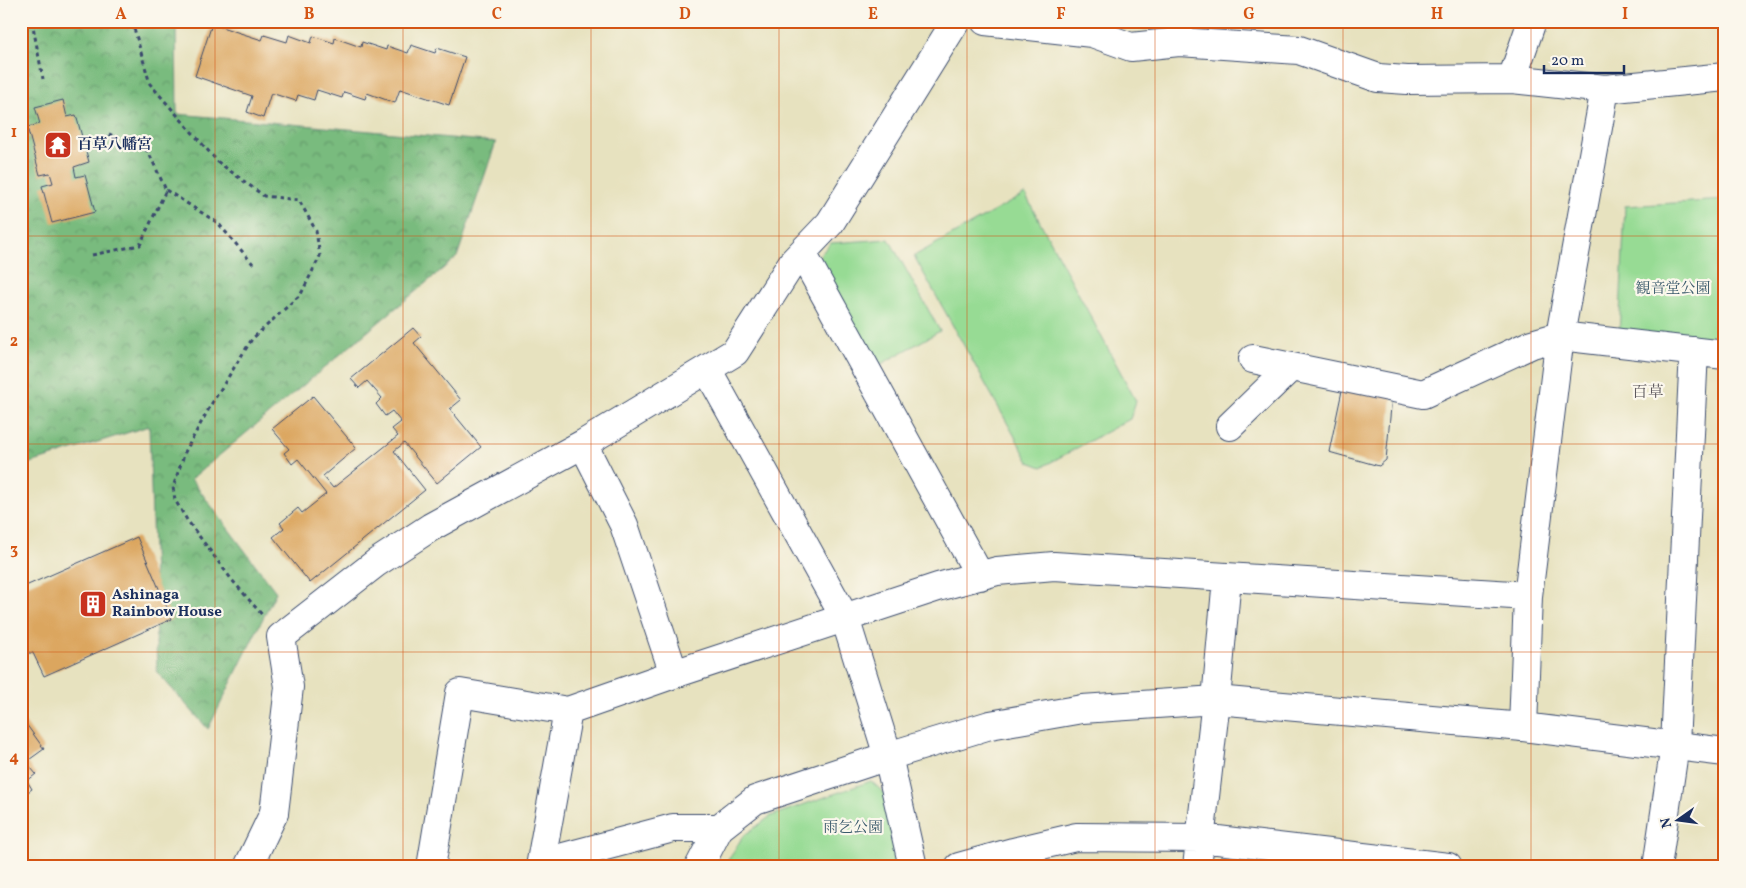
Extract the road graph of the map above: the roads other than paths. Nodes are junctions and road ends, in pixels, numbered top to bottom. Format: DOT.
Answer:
graph roads {
  1 [pos="956,21"];
  2 [pos="985,21"];
  3 [pos="1532,21"];
  4 [pos="1725,77"];
  5 [pos="1512,80"];
  6 [pos="1605,89"];
  7 [pos="802,253"];
  8 [pos="1560,336"];
  9 [pos="1694,351"];
  10 [pos="1725,354"];
  11 [pos="1253,359"];
  12 [pos="1291,367"];
  13 [pos="708,369"];
  14 [pos="1230,426"];
  15 [pos="583,444"];
  16 [pos="980,576"];
  17 [pos="1227,578"];
  18 [pos="1528,596"];
  19 [pos="845,618"];
  20 [pos="674,674"];
  21 [pos="1216,700"];
  22 [pos="568,712"];
  23 [pos="1523,727"];
  24 [pos="1675,745"];
  25 [pos="1725,752"];
  26 [pos="888,756"];
  27 [pos="718,828"];
  28 [pos="1201,838"];
  29 [pos="540,865"];
  30 [pos="248,867"];
  31 [pos="431,867"];
  32 [pos="699,867"];
  33 [pos="913,867"];
  34 [pos="959,867"];
  35 [pos="1197,867"];
  36 [pos="1448,867"];
  37 [pos="1657,867"];
  1 -- 7 [label="street"];
  2 -- 5 [label="street"];
  3 -- 5 [label="street"];
  4 -- 6 [label="street"];
  5 -- 6 [label="street"];
  6 -- 8 [label="street"];
  7 -- 13 [label="street"];
  7 -- 16 [label="street"];
  8 -- 9 [label="street"];
  8 -- 12 [label="street"];
  8 -- 18 [label="street"];
  9 -- 10 [label="street"];
  9 -- 24 [label="street"];
  11 -- 12 [label="street"];
  12 -- 14 [label="street"];
  13 -- 15 [label="street"];
  13 -- 19 [label="street"];
  15 -- 20 [label="street"];
  15 -- 30 [label="street"];
  16 -- 17 [label="street"];
  16 -- 19 [label="street"];
  17 -- 18 [label="street"];
  17 -- 21 [label="street"];
  18 -- 23 [label="street"];
  19 -- 20 [label="street"];
  19 -- 26 [label="street"];
  20 -- 22 [label="street"];
  21 -- 23 [label="street"];
  21 -- 26 [label="street"];
  21 -- 28 [label="street"];
  22 -- 29 [label="street"];
  22 -- 31 [label="street"];
  23 -- 24 [label="street"];
  24 -- 25 [label="street"];
  24 -- 37 [label="street"];
  26 -- 27 [label="street"];
  26 -- 33 [label="street"];
  27 -- 29 [label="street"];
  27 -- 32 [label="street"];
  28 -- 34 [label="street"];
  28 -- 35 [label="street"];
  28 -- 36 [label="street"];
}
